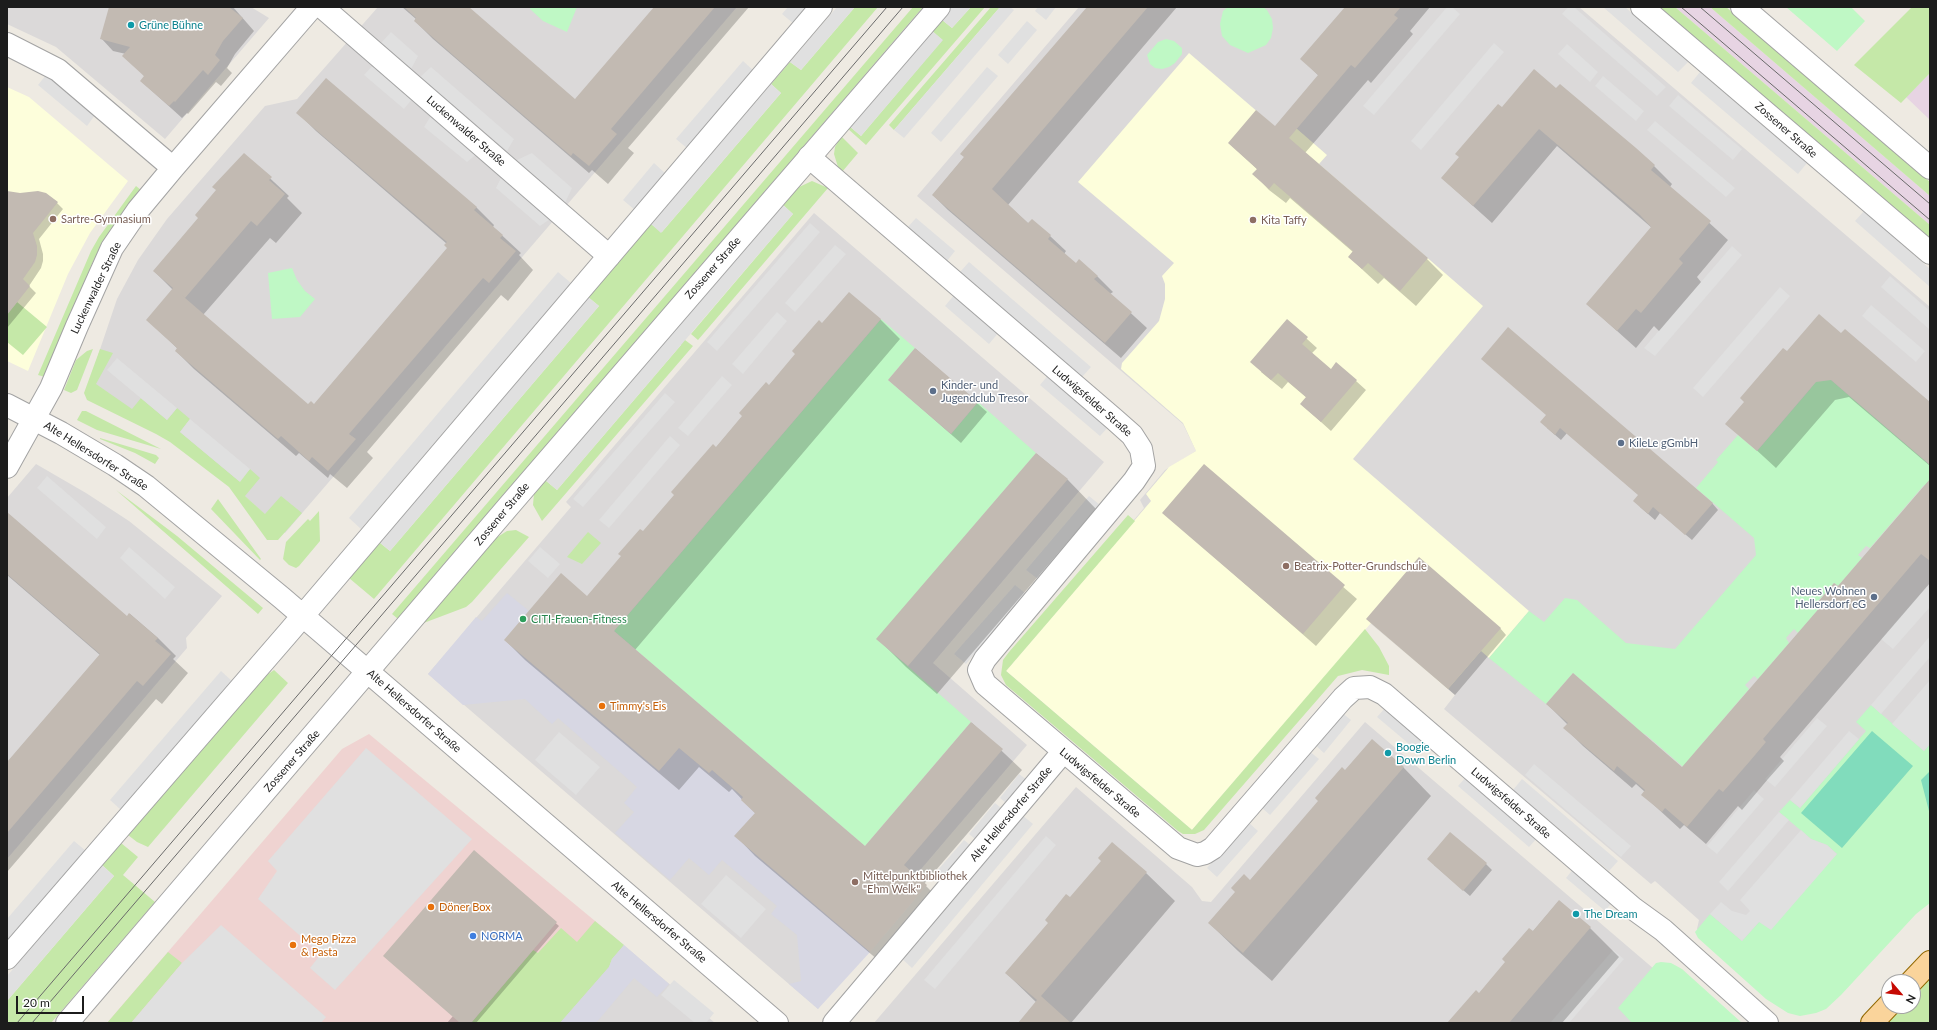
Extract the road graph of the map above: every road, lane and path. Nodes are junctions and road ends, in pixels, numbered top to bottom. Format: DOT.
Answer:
graph roads {
  1 [pos="312,7"];
  2 [pos="322,7"];
  3 [pos="821,7"];
  4 [pos="939,7"];
  5 [pos="1642,7"];
  6 [pos="1742,7"];
  7 [pos="7,44"];
  8 [pos="808,158"];
  9 [pos="172,168"];
  10 [pos="1930,168"];
  11 [pos="1930,254"];
  12 [pos="609,256"];
  13 [pos="7,405"];
  14 [pos="35,418"];
  15 [pos="7,467"];
  16 [pos="303,616"];
  17 [pos="368,672"];
  18 [pos="1063,752"];
  19 [pos="7,958"];
  20 [pos="1930,962"];
  21 [pos="1919,974"];
  22 [pos="1881,1013"];
  23 [pos="67,1023"];
  24 [pos="777,1023"];
  25 [pos="834,1023"];
  26 [pos="1767,1023"];
  27 [pos="1872,1023"];
  1 -- 9 [label="street, Luckenwalder Straße"];
  2 -- 12 [label="street, Luckenwalder Straße"];
  3 -- 12 [label="street"];
  4 -- 8 [label="street, Zossener Straße"];
  5 -- 11 [label="street, Zossener Straße"];
  6 -- 10 [label="street"];
  7 -- 9 [label="street"];
  8 -- 17 [label="street, Zossener Straße"];
  8 -- 18 [label="street, Ludwigsfelder Straße"];
  9 -- 14 [label="street, Luckenwalder Straße"];
  12 -- 16 [label="street"];
  13 -- 14 [label="street, Alte Hellersdorfer Straße"];
  14 -- 15 [label="street, Alte Hellersdorfer Straße"];
  14 -- 16 [label="street, Alte Hellersdorfer Straße"];
  16 -- 17 [label="street, Alte Hellersdorfer Straße"];
  16 -- 19 [label="street"];
  17 -- 23 [label="street, Zossener Straße"];
  17 -- 24 [label="street, Alte Hellersdorfer Straße"];
  18 -- 25 [label="street, Alte Hellersdorfer Straße"];
  18 -- 26 [label="street, Ludwigsfelder Straße"];
  20 -- 21 [label="main road"];
  22 -- 27 [label="main road"];
}
